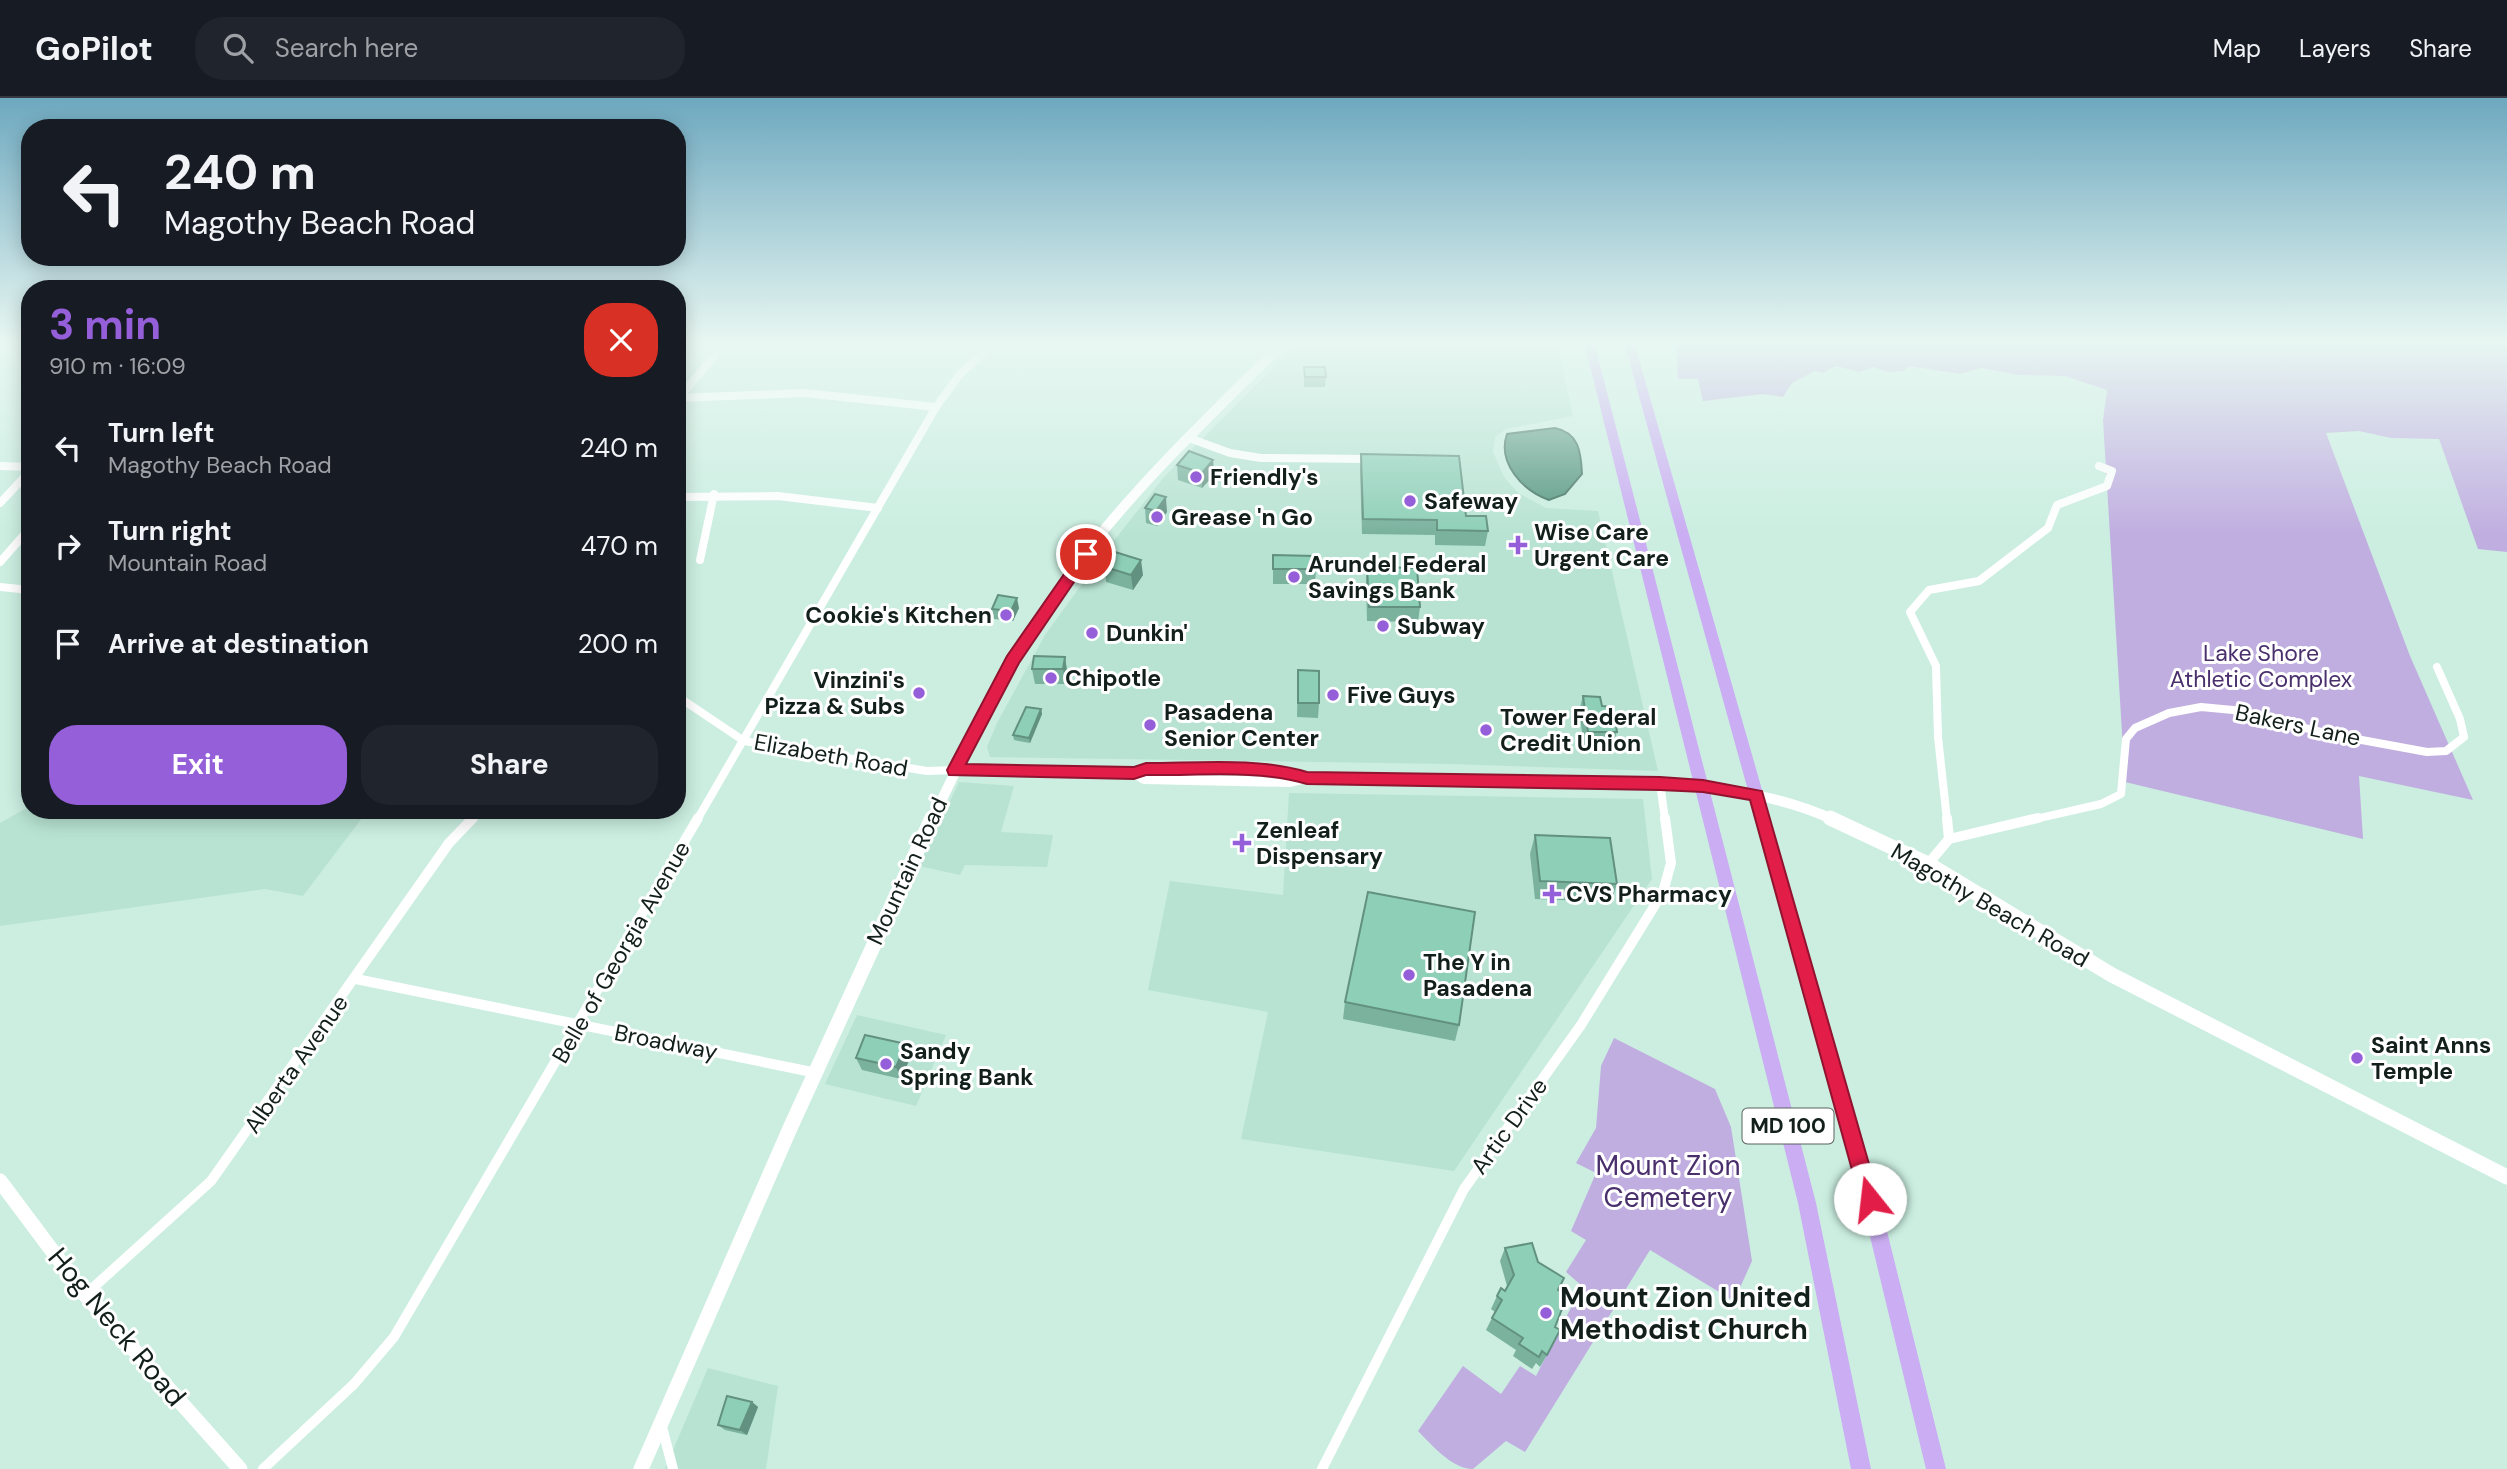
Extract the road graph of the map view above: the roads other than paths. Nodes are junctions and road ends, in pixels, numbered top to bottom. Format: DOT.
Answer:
graph roads {
  1 [pos="926,406"];
  2 [pos="1221,406"];
  3 [pos="1605,406"];
  4 [pos="1647,406"];
  5 [pos="936,407"];
  6 [pos="1189,438"];
  7 [pos="1386,460"];
  8 [pos="0,466"];
  9 [pos="2099,466"];
  10 [pos="21,468"];
  11 [pos="21,479"];
  12 [pos="714,494"];
  13 [pos="686,496"];
  14 [pos="0,503"];
  15 [pos="878,508"];
  16 [pos="21,538"];
  17 [pos="700,560"];
  18 [pos="0,562"];
  19 [pos="0,587"];
  20 [pos="21,589"];
  21 [pos="2437,667"];
  22 [pos="686,702"];
  23 [pos="744,741"];
  24 [pos="955,770"];
  25 [pos="1660,783"];
  26 [pos="1703,786"];
  27 [pos="1756,795"];
  28 [pos="472,819"];
  29 [pos="1949,839"];
  30 [pos="1928,864"];
  31 [pos="356,979"];
  32 [pos="579,1025"];
  33 [pos="812,1072"];
  34 [pos="2507,1177"];
  35 [pos="0,1181"];
  36 [pos="85,1295"];
  37 [pos="661,1422"];
  38 [pos="1936,1467"];
  39 [pos="240,1469"];
  40 [pos="263,1469"];
  41 [pos="641,1469"];
  42 [pos="673,1469"];
  43 [pos="1322,1469"];
  44 [pos="1861,1469"];
  1 -- 5 [label="street"];
  2 -- 6 [label="main road, Mountain Road"];
  3 -- 26 [label="main road, MD 100"];
  4 -- 27 [label="main road, MD 100"];
  5 -- 15 [label="street, Belle of Georgia Avenue"];
  6 -- 7 [label="street"];
  6 -- 24 [label="main road, Mountain Road"];
  8 -- 10 [label="street"];
  9 -- 29 [label="street"];
  11 -- 14 [label="street"];
  12 -- 13 [label="street"];
  12 -- 15 [label="street"];
  12 -- 17 [label="street"];
  15 -- 23 [label="street, Belle of Georgia Avenue"];
  16 -- 18 [label="street"];
  19 -- 20 [label="street"];
  21 -- 29 [label="street, Bakers Lane"];
  22 -- 23 [label="street, Elizabeth Road"];
  23 -- 24 [label="street, Elizabeth Road"];
  23 -- 32 [label="street, Belle of Georgia Avenue"];
  24 -- 25 [label="main road, Magothy Beach Road"];
  24 -- 33 [label="main road, Mountain Road"];
  25 -- 26 [label="main road, Magothy Beach Road"];
  25 -- 43 [label="street, Artic Drive"];
  26 -- 27 [label="main road, Magothy Beach Road"];
  26 -- 44 [label="main road, MD 100"];
  27 -- 30 [label="main road, Magothy Beach Road"];
  27 -- 38 [label="main road, MD 100"];
  28 -- 31 [label="street, Alberta Avenue"];
  29 -- 30 [label="street"];
  30 -- 34 [label="main road, Magothy Beach Road"];
  31 -- 32 [label="street, Broadway"];
  31 -- 36 [label="street, Alberta Avenue"];
  32 -- 33 [label="street, Broadway"];
  32 -- 40 [label="street, Belle of Georgia Avenue"];
  33 -- 37 [label="main road, Mountain Road"];
  35 -- 36 [label="main road, Hog Neck Road"];
  36 -- 39 [label="main road, Hog Neck Road"];
  37 -- 41 [label="main road, Mountain Road"];
  37 -- 42 [label="street"];
}
